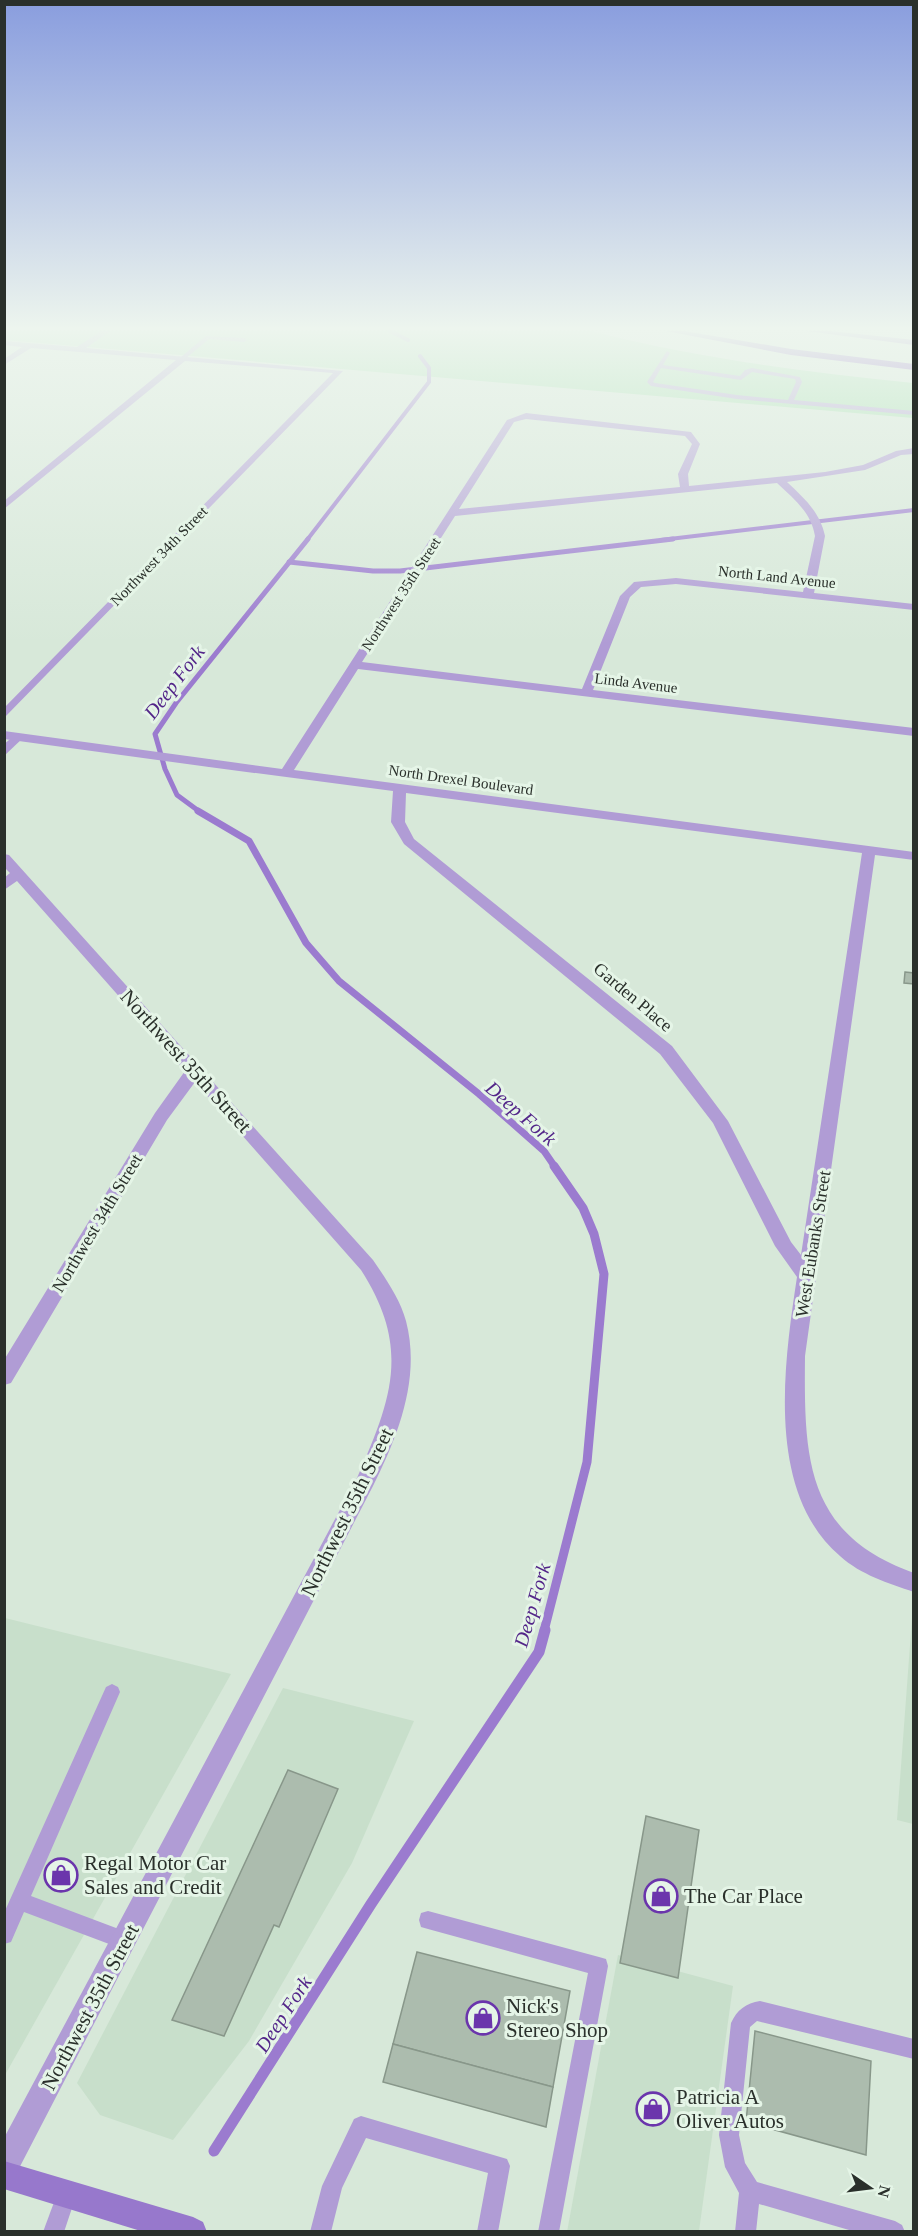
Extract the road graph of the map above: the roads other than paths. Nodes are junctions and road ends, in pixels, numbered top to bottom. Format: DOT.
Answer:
graph roads {
  1 [pos="89,435"];
  2 [pos="276,435"];
  3 [pos="502,435"];
  4 [pos="690,435"];
  5 [pos="914,451"];
  6 [pos="780,480"];
  7 [pos="686,490"];
  8 [pos="4,506"];
  9 [pos="453,513"];
  10 [pos="808,596"];
  11 [pos="914,607"];
  12 [pos="355,666"];
  13 [pos="586,692"];
  14 [pos="4,715"];
  15 [pos="914,732"];
  16 [pos="4,735"];
  17 [pos="18,737"];
  18 [pos="4,752"];
  19 [pos="286,773"];
  20 [pos="400,788"];
  21 [pos="869,850"];
  22 [pos="914,856"];
  23 [pos="9,872"];
  24 [pos="194,1071"];
  25 [pos="807,1277"];
  26 [pos="4,1378"];
  27 [pos="914,1583"];
  28 [pos="112,1692"];
  29 [pos="20,1901"];
  30 [pos="428,1920"];
  31 [pos="4,1935"];
  32 [pos="125,1941"];
  33 [pos="914,2049"];
  34 [pos="4,2168"];
  35 [pos="4,2175"];
  36 [pos="750,2191"];
  37 [pos="67,2193"];
  38 [pos="53,2232"];
  39 [pos="193,2232"];
  40 [pos="320,2232"];
  41 [pos="487,2232"];
  42 [pos="548,2232"];
  43 [pos="745,2232"];
  44 [pos="895,2232"];
  1 -- 8 [label="street"];
  2 -- 14 [label="street, Northwest 34th Street"];
  3 -- 9 [label="street, Northwest 35th Street"];
  4 -- 7 [label="street, Northwest 35th Street"];
  5 -- 6 [label="street"];
  6 -- 7 [label="street"];
  6 -- 10 [label="street"];
  7 -- 9 [label="street"];
  9 -- 12 [label="street, Northwest 35th Street"];
  10 -- 11 [label="street, North Land Avenue"];
  10 -- 13 [label="street, North Land Avenue"];
  12 -- 13 [label="street, Linda Avenue"];
  12 -- 19 [label="street, Northwest 35th Street"];
  13 -- 15 [label="street, Linda Avenue"];
  16 -- 17 [label="street, North Drexel Boulevard"];
  17 -- 18 [label="street"];
  17 -- 19 [label="street, North Drexel Boulevard"];
  19 -- 20 [label="street, North Drexel Boulevard"];
  20 -- 21 [label="street, North Drexel Boulevard"];
  20 -- 25 [label="street, Garden Place"];
  21 -- 22 [label="street, North Drexel Boulevard"];
  21 -- 25 [label="street, West Eubanks Street"];
  23 -- 24 [label="street, Northwest 35th Street"];
  24 -- 26 [label="street, Northwest 34th Street"];
  24 -- 32 [label="street, Northwest 35th Street"];
  25 -- 27 [label="street, West Eubanks Street"];
  28 -- 29 [label="lane"];
  29 -- 31 [label="lane"];
  29 -- 32 [label="lane"];
  30 -- 42 [label="lane"];
  32 -- 34 [label="street, Northwest 35th Street"];
  33 -- 36 [label="lane"];
  35 -- 37 [label="main road"];
  36 -- 43 [label="lane"];
  36 -- 44 [label="lane"];
  37 -- 38 [label="lane"];
  37 -- 39 [label="main road"];
  40 -- 41 [label="lane"];
}
